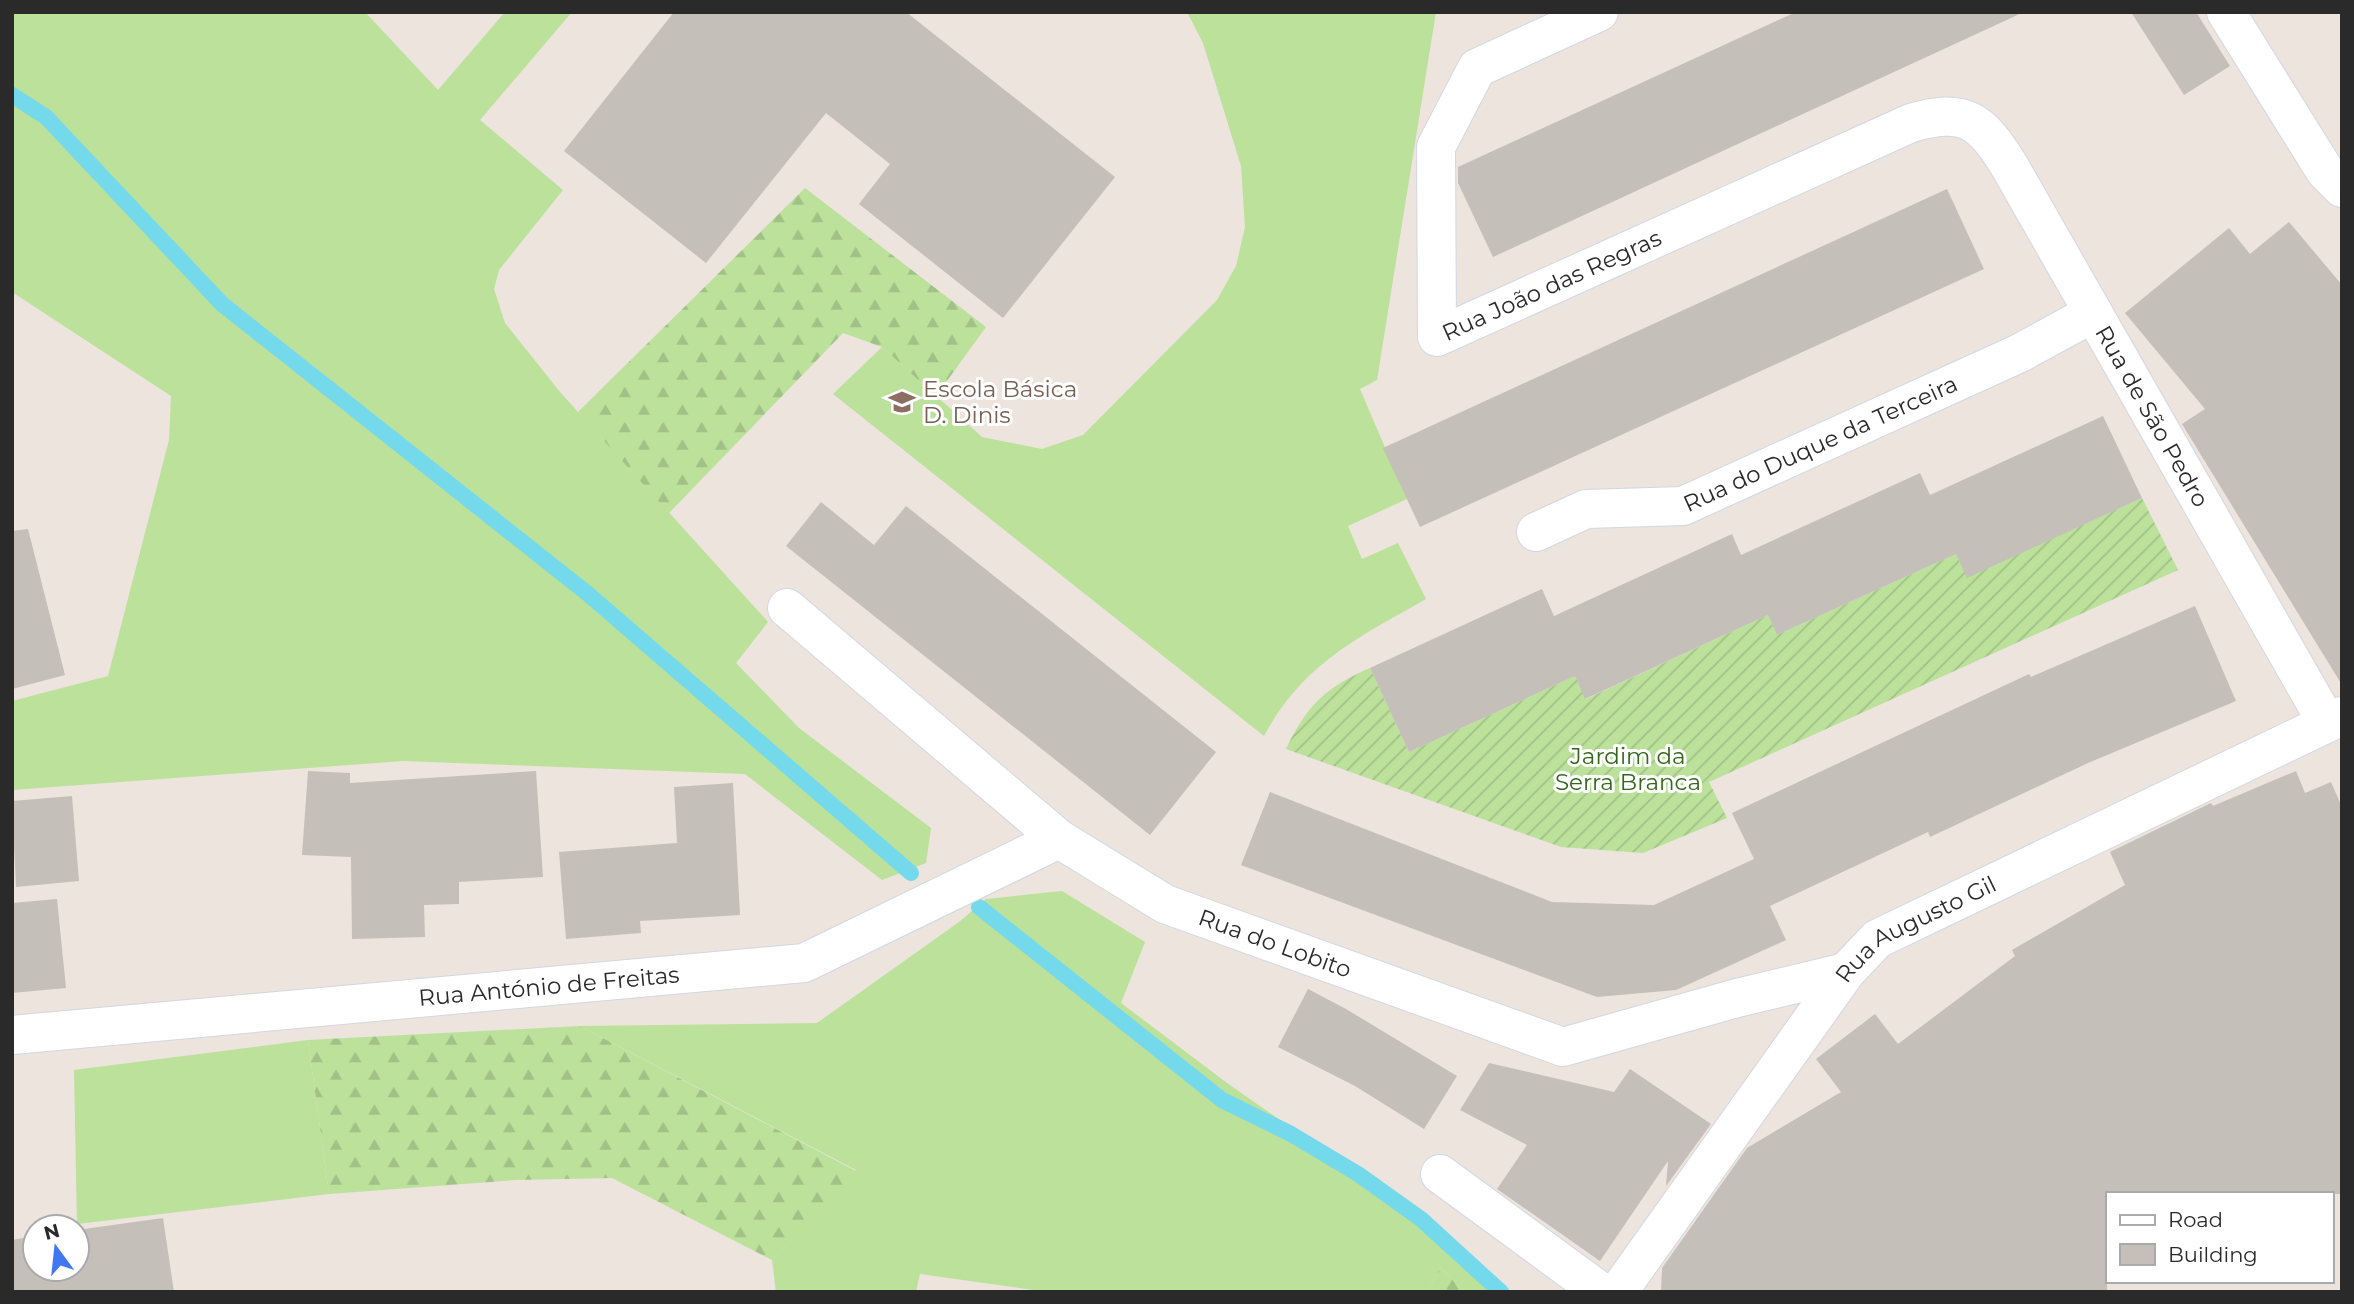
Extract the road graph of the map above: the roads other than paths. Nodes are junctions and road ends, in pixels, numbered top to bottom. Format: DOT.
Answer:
graph roads {
  1 [pos="1599,12"];
  2 [pos="2233,15"];
  3 [pos="1969,120"];
  4 [pos="2342,188"];
  5 [pos="2093,313"];
  6 [pos="1536,532"];
  7 [pos="787,608"];
  8 [pos="2334,720"];
  9 [pos="1059,839"];
  10 [pos="1846,972"];
  11 [pos="12,1035"];
  12 [pos="1440,1174"];
  13 [pos="1601,1292"];
  14 [pos="1618,1292"];
  1 -- 3 [label="street, Rua João das Regras"];
  2 -- 4 [label="street"];
  3 -- 5 [label="street, Rua de São Pedro"];
  5 -- 6 [label="street, Rua do Duque da Terceira"];
  5 -- 8 [label="street, Rua de São Pedro"];
  7 -- 9 [label="street, Rua do Lobito"];
  8 -- 10 [label="street, Rua Augusto Gil"];
  9 -- 10 [label="street, Rua do Lobito"];
  9 -- 11 [label="street, Rua António de Freitas"];
  10 -- 14 [label="street, Rua Augusto Gil"];
  12 -- 13 [label="street"];
}
